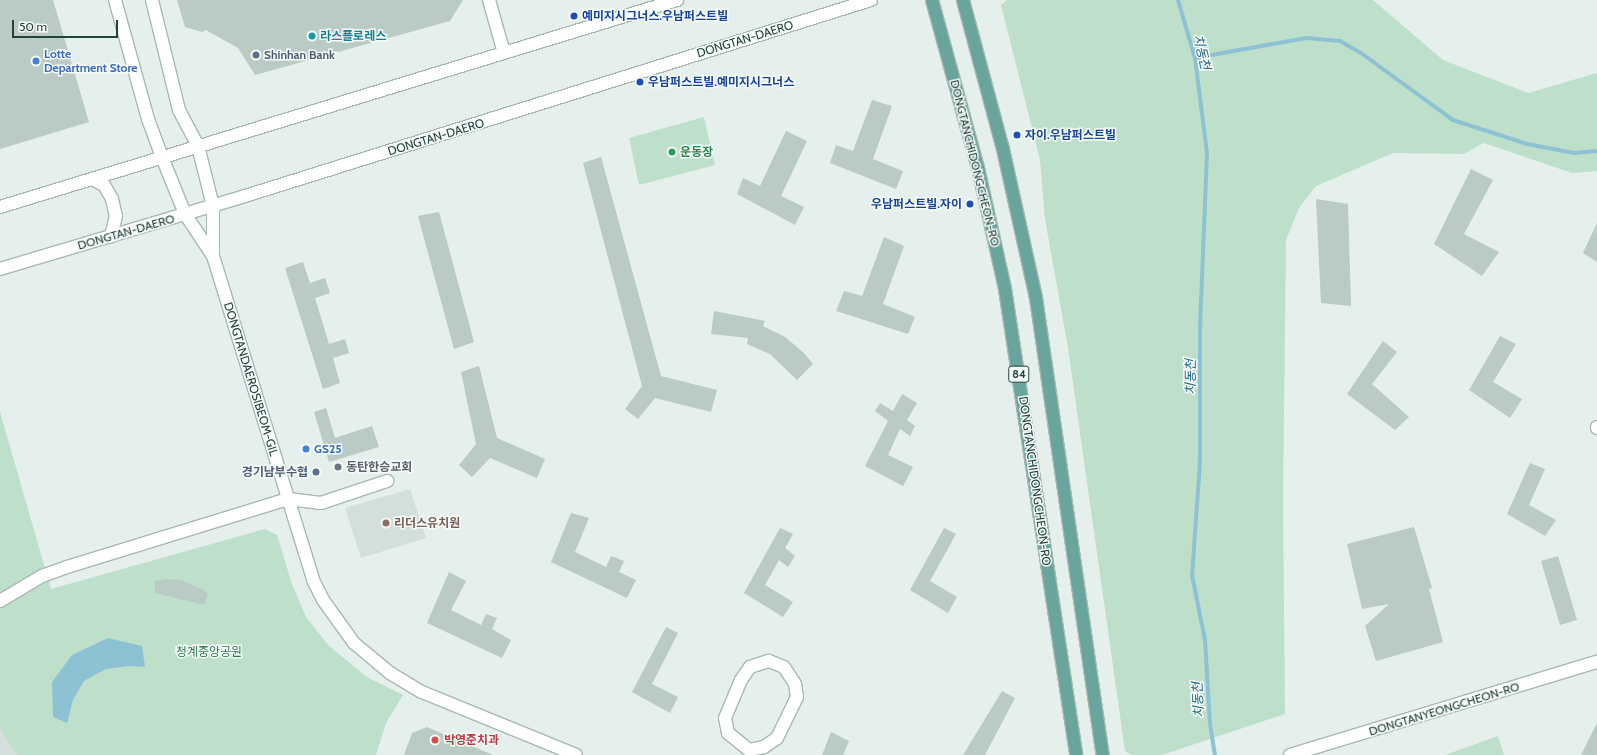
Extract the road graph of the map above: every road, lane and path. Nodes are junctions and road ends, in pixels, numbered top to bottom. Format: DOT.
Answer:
graph roads {
  1 [pos="115,0"];
  2 [pos="152,0"];
  3 [pos="489,0"];
  4 [pos="677,0"];
  5 [pos="871,0"];
  6 [pos="932,0"];
  7 [pos="963,0"];
  8 [pos="655,3"];
  9 [pos="504,53"];
  10 [pos="198,146"];
  11 [pos="162,157"];
  12 [pos="92,179"];
  13 [pos="213,206"];
  14 [pos="0,207"];
  15 [pos="185,214"];
  16 [pos="111,236"];
  17 [pos="213,256"];
  18 [pos="0,269"];
  19 [pos="387,482"];
  20 [pos="288,499"];
  21 [pos="0,601"];
  22 [pos="1597,662"];
  23 [pos="747,752"];
  24 [pos="576,755"];
  25 [pos="1076,755"];
  26 [pos="1103,755"];
  27 [pos="1290,755"];
  1 -- 11 [label="street, DONGTANDAEROSIBEOM-GIL"];
  2 -- 10 [label="street, DONGTANDAEROSIBEOM-GIL"];
  3 -- 9 [label="street"];
  4 -- 8 [label="street"];
  5 -- 13 [label="street, DONGTAN-DAERO"];
  6 -- 25 [label="main road, DONGTANCHIDONGCHEON-RO / 84"];
  7 -- 26 [label="main road, 84"];
  8 -- 9 [label="street"];
  9 -- 10 [label="street"];
  10 -- 11 [label="street"];
  10 -- 13 [label="street, DONGTANDAEROSIBEOM-GIL"];
  11 -- 12 [label="street"];
  11 -- 15 [label="street, DONGTANDAEROSIBEOM-GIL"];
  12 -- 14 [label="street"];
  12 -- 16 [label="street"];
  13 -- 15 [label="street, DONGTAN-DAERO"];
  13 -- 17 [label="street, DONGTANDAEROSIBEOM-GIL"];
  15 -- 16 [label="street, DONGTAN-DAERO"];
  15 -- 17 [label="street, DONGTANDAEROSIBEOM-GIL"];
  16 -- 18 [label="street, DONGTAN-DAERO"];
  17 -- 20 [label="street, DONGTANDAEROSIBEOM-GIL"];
  19 -- 20 [label="street"];
  20 -- 21 [label="street"];
  20 -- 24 [label="street, DONGTANDAEROSIBEOM-GIL"];
  22 -- 27 [label="street, DONGTANYEONGCHEON-RO"];
  23 -- 23 [label="street"];
}
